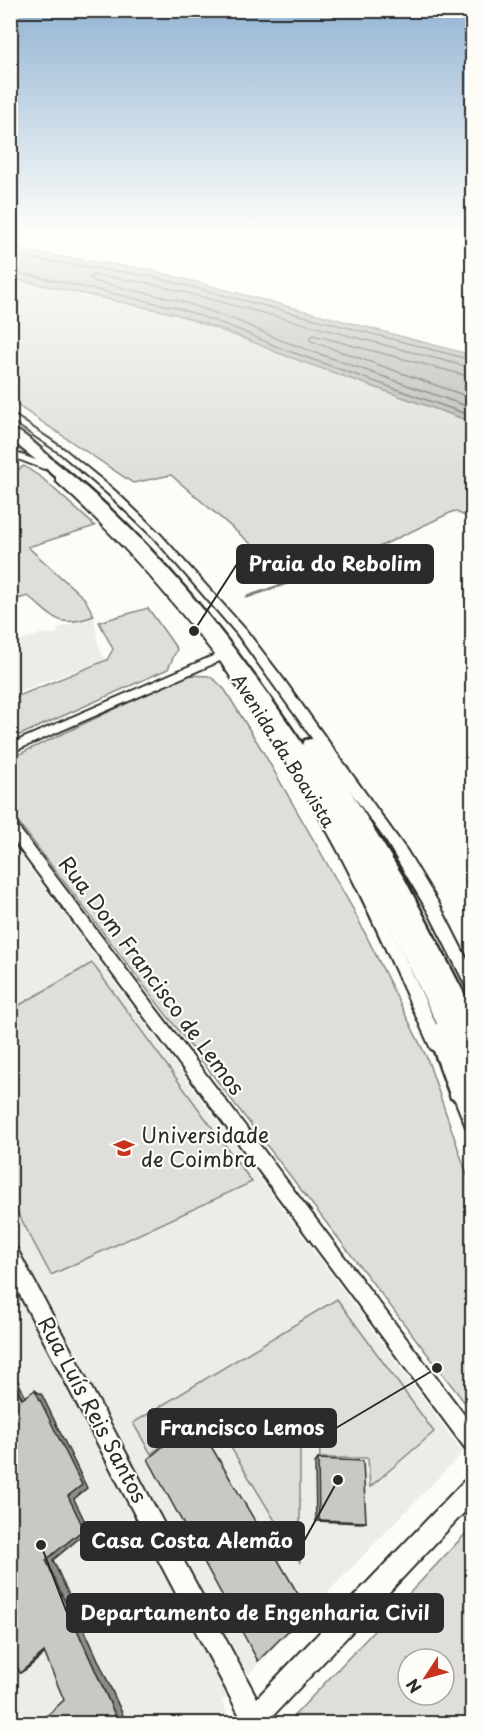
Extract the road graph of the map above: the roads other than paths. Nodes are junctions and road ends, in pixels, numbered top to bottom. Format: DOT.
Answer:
graph roads {
  1 [pos="10,415"];
  2 [pos="10,422"];
  3 [pos="10,432"];
  4 [pos="10,440"];
  5 [pos="10,453"];
  6 [pos="47,468"];
  7 [pos="221,656"];
  8 [pos="10,749"];
  9 [pos="10,826"];
  10 [pos="427,959"];
  11 [pos="472,983"];
  12 [pos="472,1001"];
  13 [pos="472,1033"];
  14 [pos="466,1080"];
  15 [pos="472,1121"];
  16 [pos="10,1256"];
  17 [pos="472,1440"];
  18 [pos="472,1489"];
  19 [pos="253,1722"];
  1 -- 11 [label="street, Avenida da Boavista"];
  2 -- 10 [label="highway, Avenida da Boavista"];
  3 -- 10 [label="highway, Avenida da Boavista"];
  4 -- 6 [label="street, Avenida da Boavista"];
  5 -- 6 [label="street"];
  6 -- 7 [label="street, Avenida da Boavista"];
  7 -- 8 [label="street"];
  7 -- 14 [label="street, Avenida da Boavista"];
  9 -- 17 [label="street, Rua Dom Francisco de Lemos"];
  10 -- 12 [label="highway"];
  10 -- 13 [label="highway, Avenida da Boavista"];
  10 -- 14 [label="highway"];
  14 -- 15 [label="street, Avenida da Boavista"];
  16 -- 19 [label="street, Rua Luís Reis Santos"];
  18 -- 19 [label="street"];
}
